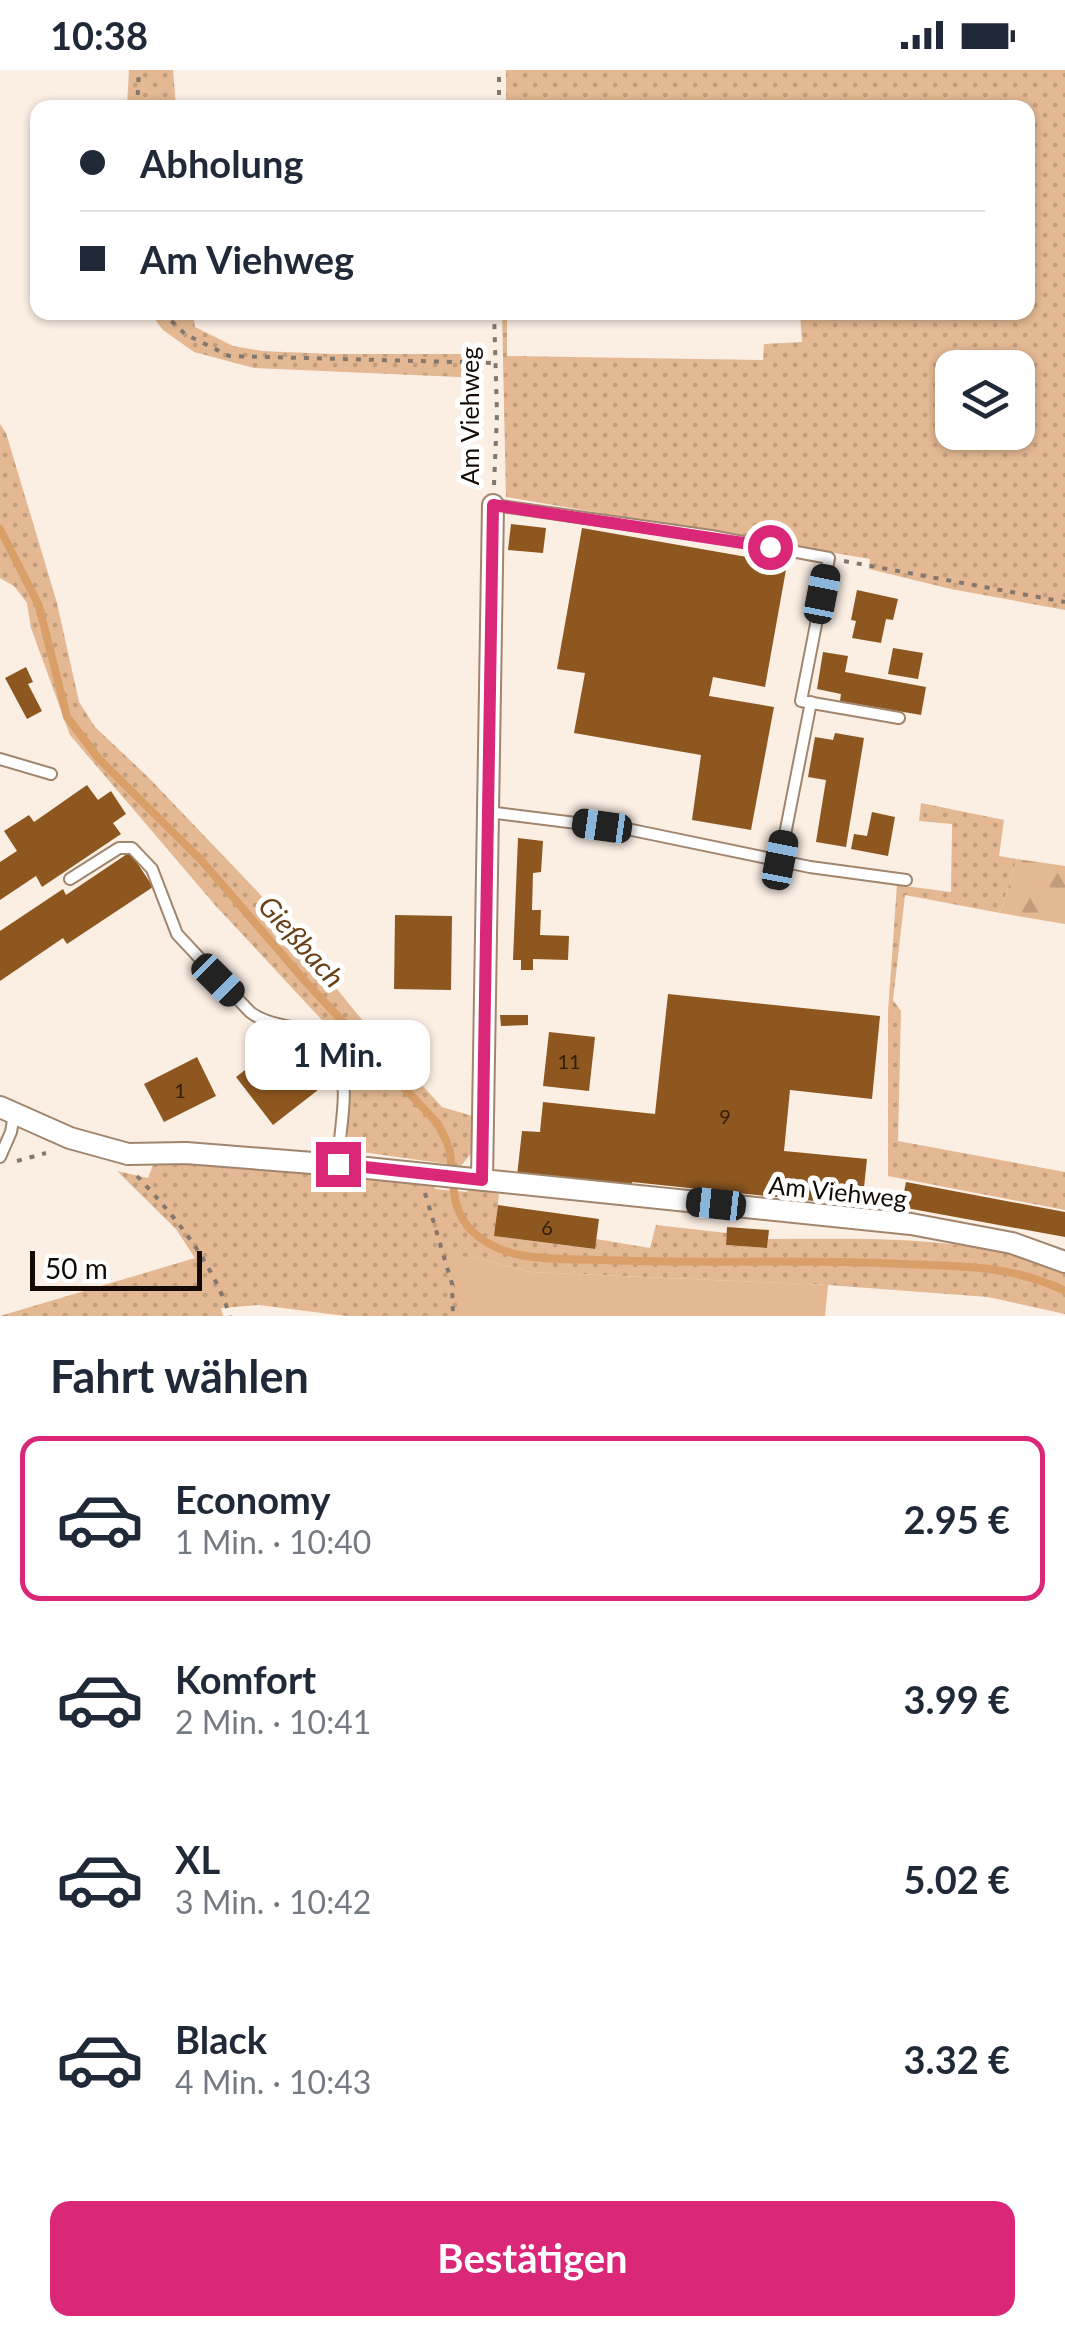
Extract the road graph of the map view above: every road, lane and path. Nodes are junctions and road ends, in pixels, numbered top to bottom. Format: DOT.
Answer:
graph roads {
  1 [pos="139,70"];
  2 [pos="499,70"];
  3 [pos="137,100"];
  4 [pos="498,100"];
  5 [pos="171,320"];
  6 [pos="494,320"];
  7 [pos="494,363"];
  8 [pos="493,505"];
  9 [pos="830,558"];
  10 [pos="1065,602"];
  11 [pos="811,702"];
  12 [pos="899,718"];
  13 [pos="0,759"];
  14 [pos="51,774"];
  15 [pos="488,812"];
  16 [pos="780,860"];
  17 [pos="70,879"];
  18 [pos="906,880"];
  19 [pos="7,1110"];
  20 [pos="70,1138"];
  21 [pos="128,1154"];
  22 [pos="2,1156"];
  23 [pos="338,1164"];
  24 [pos="432,1174"];
  25 [pos="472,1178"];
  26 [pos="1065,1262"];
  27 [pos="230,1316"];
  28 [pos="453,1316"];
  1 -- 3 [label="path"];
  2 -- 4 [label="path"];
  5 -- 7 [label="path"];
  6 -- 7 [label="path, Am Viehweg"];
  7 -- 8 [label="path, Am Viehweg"];
  8 -- 9 [label="lane"];
  8 -- 15 [label="street, Am Viehweg"];
  9 -- 10 [label="path"];
  9 -- 11 [label="lane"];
  11 -- 12 [label="lane"];
  11 -- 16 [label="lane"];
  13 -- 14 [label="lane"];
  15 -- 16 [label="lane"];
  15 -- 25 [label="street, Am Viehweg"];
  16 -- 18 [label="lane"];
  17 -- 23 [label="lane"];
  19 -- 20 [label="street, Am Viehweg"];
  19 -- 22 [label="lane"];
  20 -- 21 [label="street, Am Viehweg"];
  20 -- 22 [label="path"];
  21 -- 23 [label="street, Am Viehweg"];
  21 -- 27 [label="path"];
  23 -- 24 [label="street, Am Viehweg"];
  24 -- 25 [label="street, Am Viehweg"];
  24 -- 28 [label="path"];
  25 -- 26 [label="street, Am Viehweg"];
}
